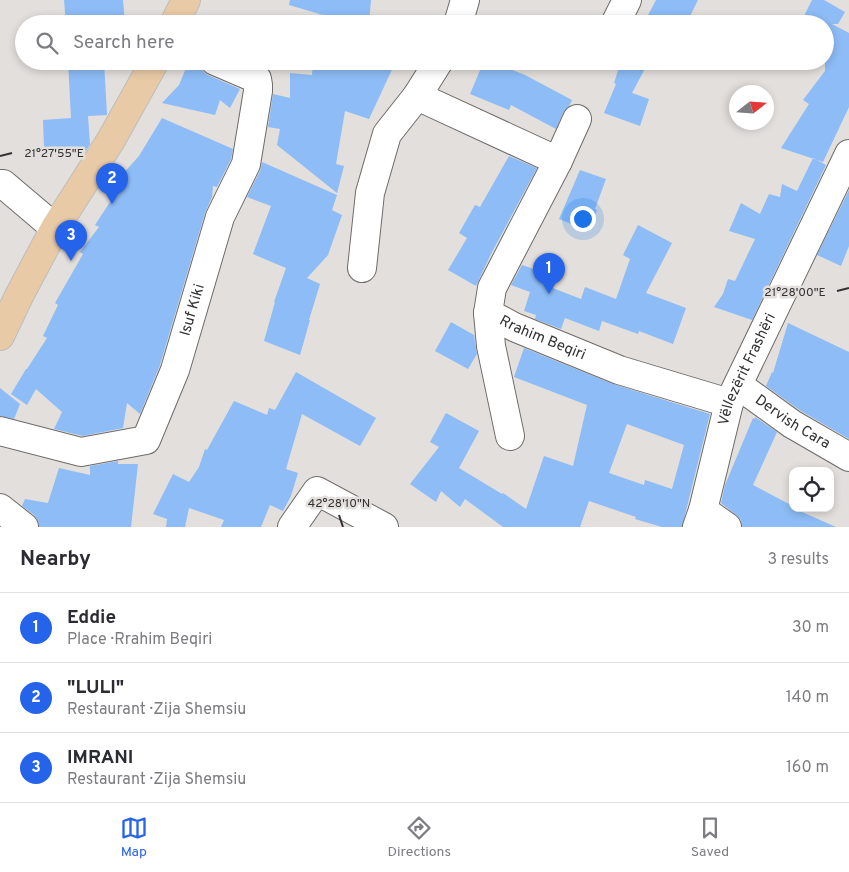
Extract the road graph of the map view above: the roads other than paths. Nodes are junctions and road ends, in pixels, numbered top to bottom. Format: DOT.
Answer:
graph roads {
  1 [pos="186,0"];
  2 [pos="465,0"];
  3 [pos="627,0"];
  4 [pos="178,15"];
  5 [pos="461,15"];
  6 [pos="620,15"];
  7 [pos="150,70"];
  8 [pos="236,70"];
  9 [pos="434,70"];
  10 [pos="418,96"];
  11 [pos="577,119"];
  12 [pos="849,154"];
  13 [pos="558,161"];
  14 [pos="0,184"];
  15 [pos="55,228"];
  16 [pos="362,268"];
  17 [pos="488,312"];
  18 [pos="0,336"];
  19 [pos="734,394"];
  20 [pos="0,431"];
  21 [pos="510,436"];
  22 [pos="849,457"];
  23 [pos="0,508"];
  24 [pos="700,518"];
  25 [pos="24,527"];
  26 [pos="292,527"];
  27 [pos="384,527"];
  28 [pos="727,527"];
  1 -- 4 [label="main road"];
  2 -- 5 [label="street"];
  3 -- 6 [label="street"];
  7 -- 15 [label="main road"];
  8 -- 20 [label="street, Isuf Kiki"];
  9 -- 10 [label="street"];
  10 -- 13 [label="street"];
  10 -- 16 [label="street"];
  11 -- 13 [label="street, Rrahim Beqiri"];
  12 -- 19 [label="street, Vëllezërit Frashëri"];
  13 -- 17 [label="street, Rrahim Beqiri"];
  14 -- 15 [label="street"];
  15 -- 18 [label="main road"];
  17 -- 19 [label="street, Rrahim Beqiri"];
  17 -- 21 [label="street"];
  19 -- 22 [label="street, Dervish Cara"];
  19 -- 24 [label="street, Vëllezërit Frashëri"];
  23 -- 25 [label="street"];
  24 -- 28 [label="street, Vëllezërit Frashëri"];
  26 -- 27 [label="street"];
}
